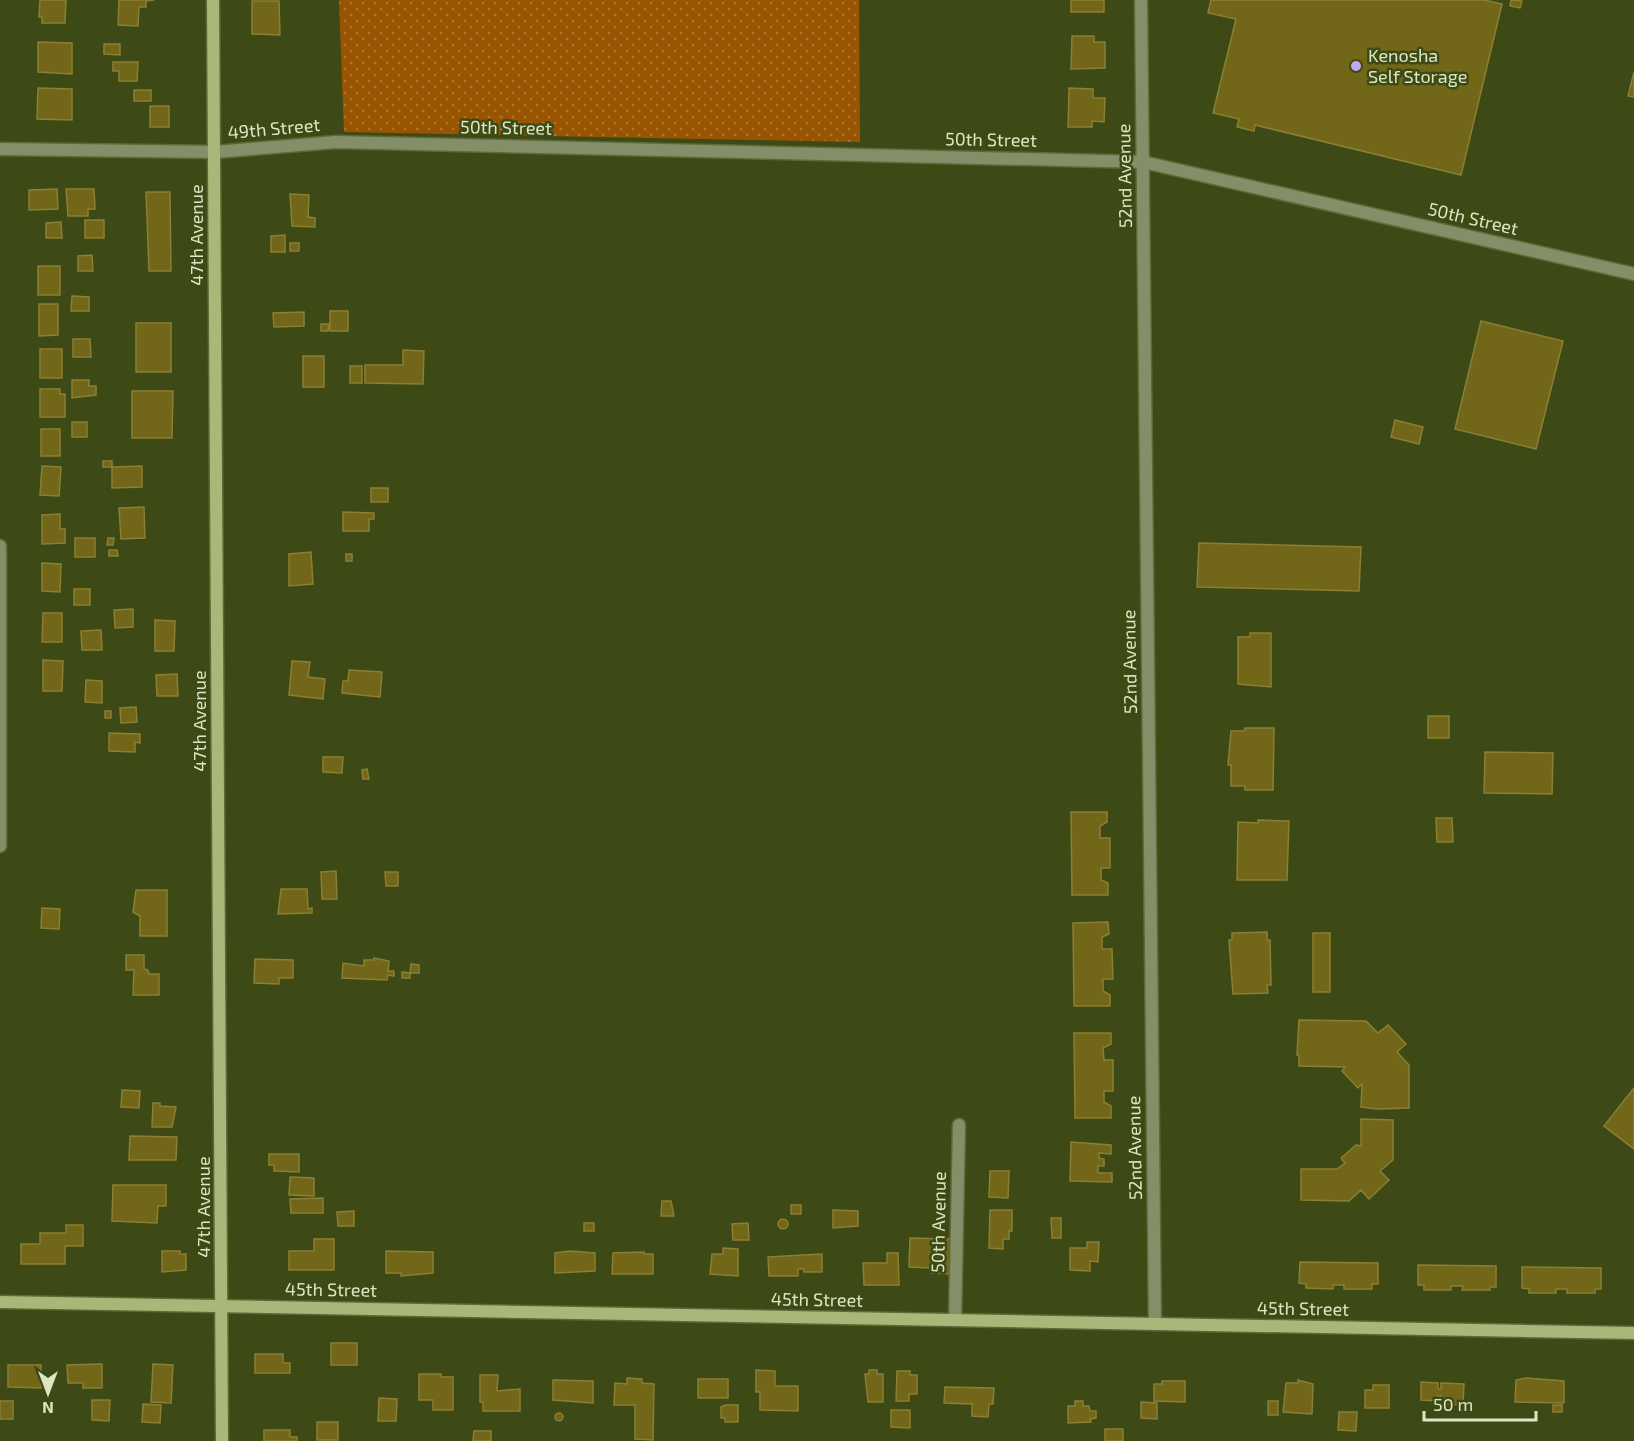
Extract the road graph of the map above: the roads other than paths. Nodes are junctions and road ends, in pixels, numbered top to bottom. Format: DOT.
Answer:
graph roads {
  1 [pos="213,0"];
  2 [pos="1141,0"];
  3 [pos="336,142"];
  4 [pos="0,149"];
  5 [pos="215,152"];
  6 [pos="1143,162"];
  7 [pos="1634,274"];
  8 [pos="0,546"];
  9 [pos="0,846"];
  10 [pos="959,1125"];
  11 [pos="0,1302"];
  12 [pos="222,1306"];
  13 [pos="955,1320"];
  14 [pos="1155,1324"];
  15 [pos="1634,1333"];
  16 [pos="222,1441"];
  1 -- 5 [label="street, 47th Avenue"];
  2 -- 6 [label="street, 52nd Avenue"];
  3 -- 5 [label="street, 49th Street"];
  3 -- 6 [label="street, 50th Street"];
  4 -- 5 [label="street"];
  5 -- 12 [label="street, 47th Avenue"];
  6 -- 7 [label="street, 50th Street"];
  6 -- 14 [label="street, 52nd Avenue"];
  8 -- 9 [label="street"];
  10 -- 13 [label="street, 50th Avenue"];
  11 -- 12 [label="street, 45th Street"];
  12 -- 13 [label="street, 45th Street"];
  12 -- 16 [label="street, 47th Avenue"];
  13 -- 14 [label="street, 45th Street"];
  14 -- 15 [label="street, 45th Street"];
}
